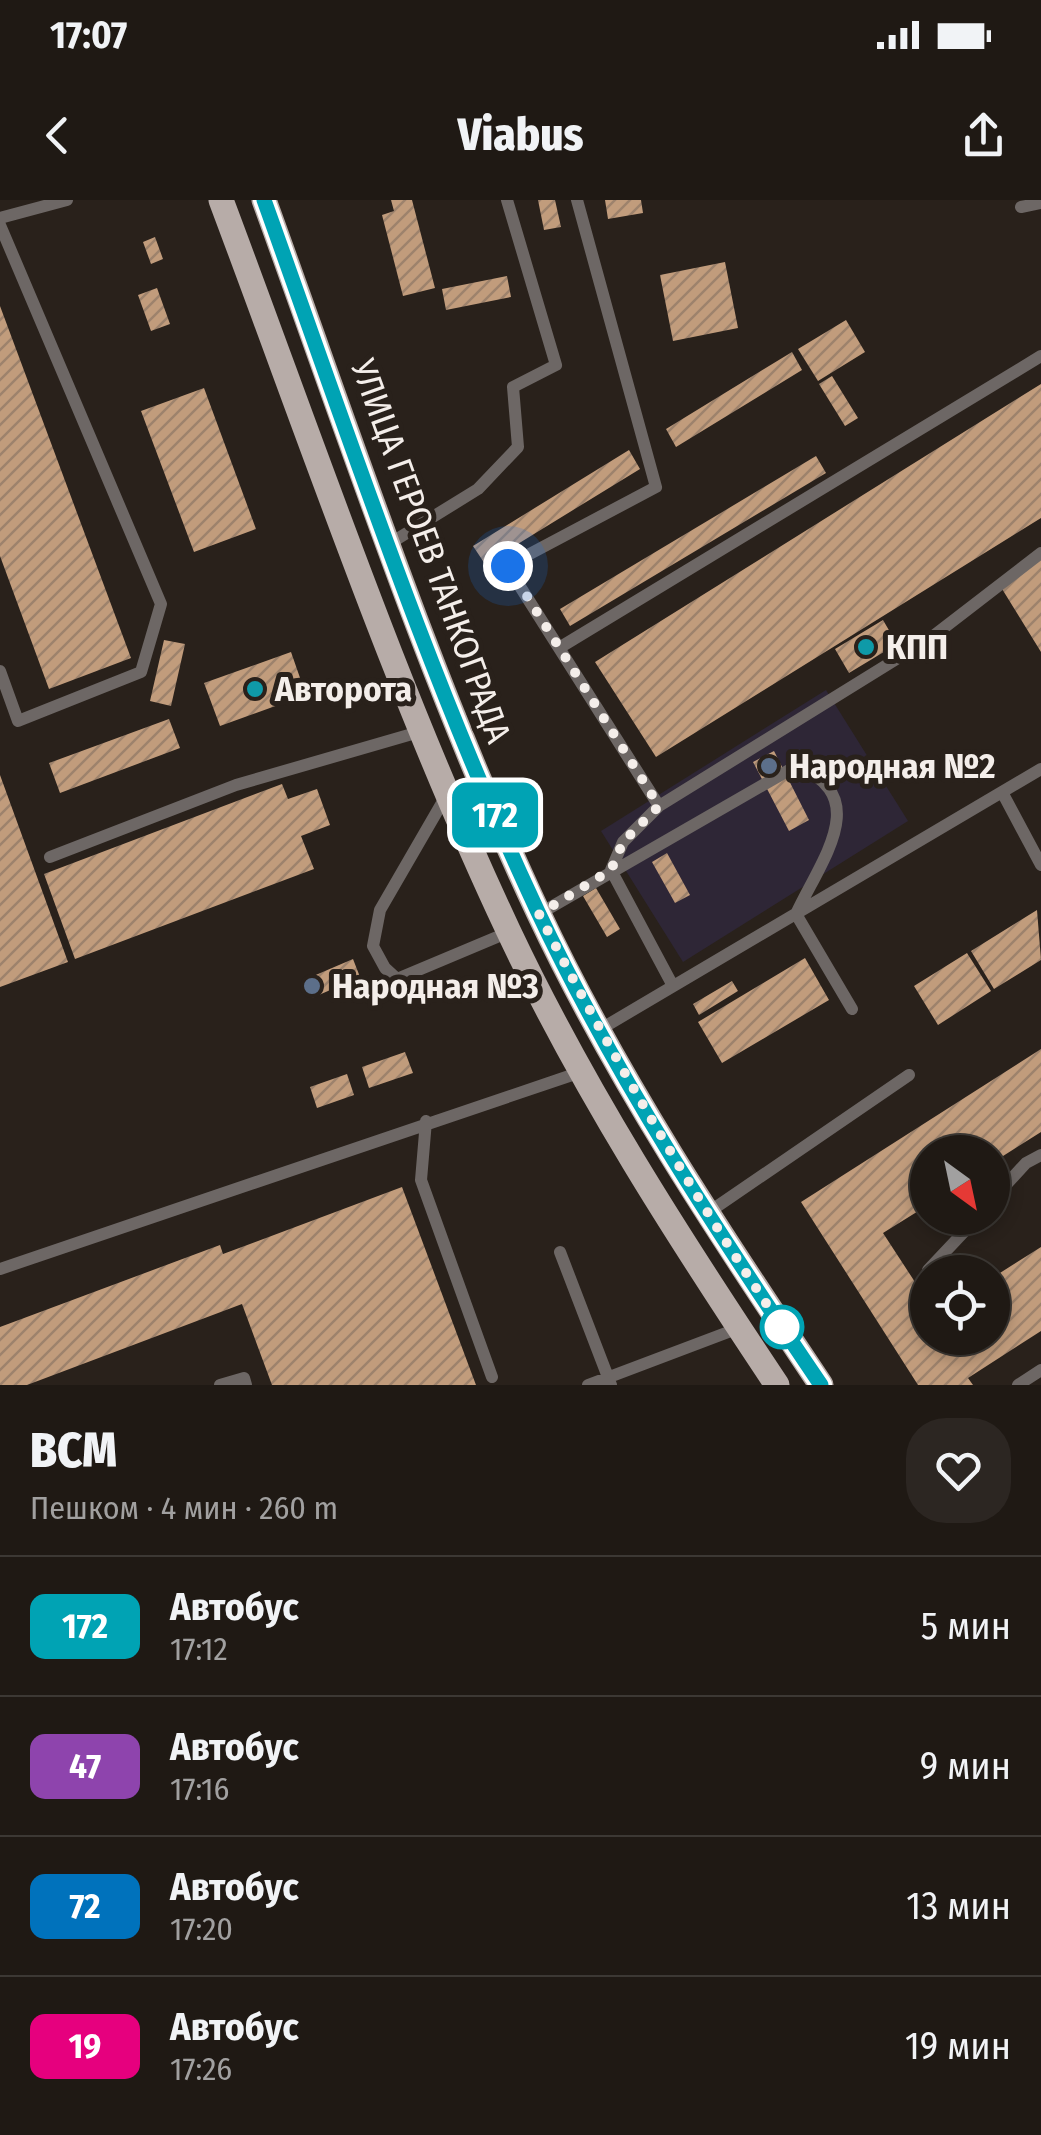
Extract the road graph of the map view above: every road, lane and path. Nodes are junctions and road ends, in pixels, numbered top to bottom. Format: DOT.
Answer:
graph roads {
  1 [pos="67,200"];
  2 [pos="222,200"];
  3 [pos="264,200"];
  4 [pos="507,200"];
  5 [pos="578,200"];
  6 [pos="1041,203"];
  7 [pos="1020,207"];
  8 [pos="0,221"];
  9 [pos="1041,356"];
  10 [pos="389,544"];
  11 [pos="1041,554"];
  12 [pos="560,648"];
  13 [pos="0,671"];
  14 [pos="420,732"];
  15 [pos="1041,769"];
  16 [pos="1002,792"];
  17 [pos="447,794"];
  18 [pos="659,806"];
  19 [pos="50,857"];
  20 [pos="1041,866"];
  21 [pos="611,870"];
  22 [pos="539,914"];
  23 [pos="796,914"];
  24 [pos="509,932"];
  25 [pos="672,986"];
  26 [pos="852,1009"];
  27 [pos="599,1030"];
  28 [pos="581,1072"];
  29 [pos="908,1075"];
  30 [pos="426,1121"];
  31 [pos="1041,1154"];
  32 [pos="1010,1180"];
  33 [pos="706,1214"];
  34 [pos="961,1235"];
  35 [pos="560,1252"];
  36 [pos="942,1255"];
  37 [pos="0,1268"];
  38 [pos="739,1328"];
  39 [pos="1041,1370"];
  40 [pos="492,1377"];
  41 [pos="609,1381"];
  42 [pos="220,1385"];
  43 [pos="246,1385"];
  44 [pos="588,1385"];
  45 [pos="777,1385"];
  46 [pos="821,1385"];
  47 [pos="1018,1385"];
  1 -- 8 [label="lane"];
  2 -- 14 [label="main road, УЛИЦА ГЕРОЕВ ТАНКОГРАДА"];
  3 -- 10 [label="main road, УЛИЦА ГЕРОЕВ ТАНКОГРАДА"];
  4 -- 10 [label="lane"];
  5 -- 12 [label="lane"];
  6 -- 7 [label="lane"];
  8 -- 13 [label="lane"];
  9 -- 12 [label="lane"];
  10 -- 22 [label="main road, УЛИЦА ГЕРОЕВ ТАНКОГРАДА"];
  11 -- 18 [label="lane"];
  12 -- 18 [label="lane"];
  14 -- 17 [label="main road, УЛИЦА ГЕРОЕВ ТАНКОГРАДА"];
  14 -- 19 [label="lane"];
  15 -- 16 [label="lane"];
  16 -- 20 [label="lane"];
  16 -- 23 [label="lane"];
  17 -- 24 [label="main road, УЛИЦА ГЕРОЕВ ТАНКОГРАДА"];
  17 -- 24 [label="lane"];
  18 -- 21 [label="lane"];
  21 -- 22 [label="lane"];
  21 -- 23 [label="lane"];
  21 -- 25 [label="lane"];
  22 -- 27 [label="main road, УЛИЦА ГЕРОЕВ ТАНКОГРАДА"];
  23 -- 25 [label="lane"];
  23 -- 26 [label="lane"];
  24 -- 28 [label="main road, УЛИЦА ГЕРОЕВ ТАНКОГРАДА"];
  25 -- 27 [label="lane"];
  27 -- 33 [label="main road, УЛИЦА ГЕРОЕВ ТАНКОГРАДА"];
  28 -- 30 [label="lane"];
  28 -- 38 [label="main road, УЛИЦА ГЕРОЕВ ТАНКОГРАДА"];
  29 -- 33 [label="lane"];
  30 -- 37 [label="lane"];
  30 -- 40 [label="lane"];
  31 -- 32 [label="lane"];
  33 -- 46 [label="main road, УЛИЦА ГЕРОЕВ ТАНКОГРАДА"];
  34 -- 36 [label="lane"];
  35 -- 41 [label="lane"];
  38 -- 41 [label="lane"];
  38 -- 45 [label="main road, УЛИЦА ГЕРОЕВ ТАНКОГРАДА"];
  39 -- 47 [label="lane"];
  41 -- 44 [label="lane"];
  42 -- 43 [label="lane"];
}
